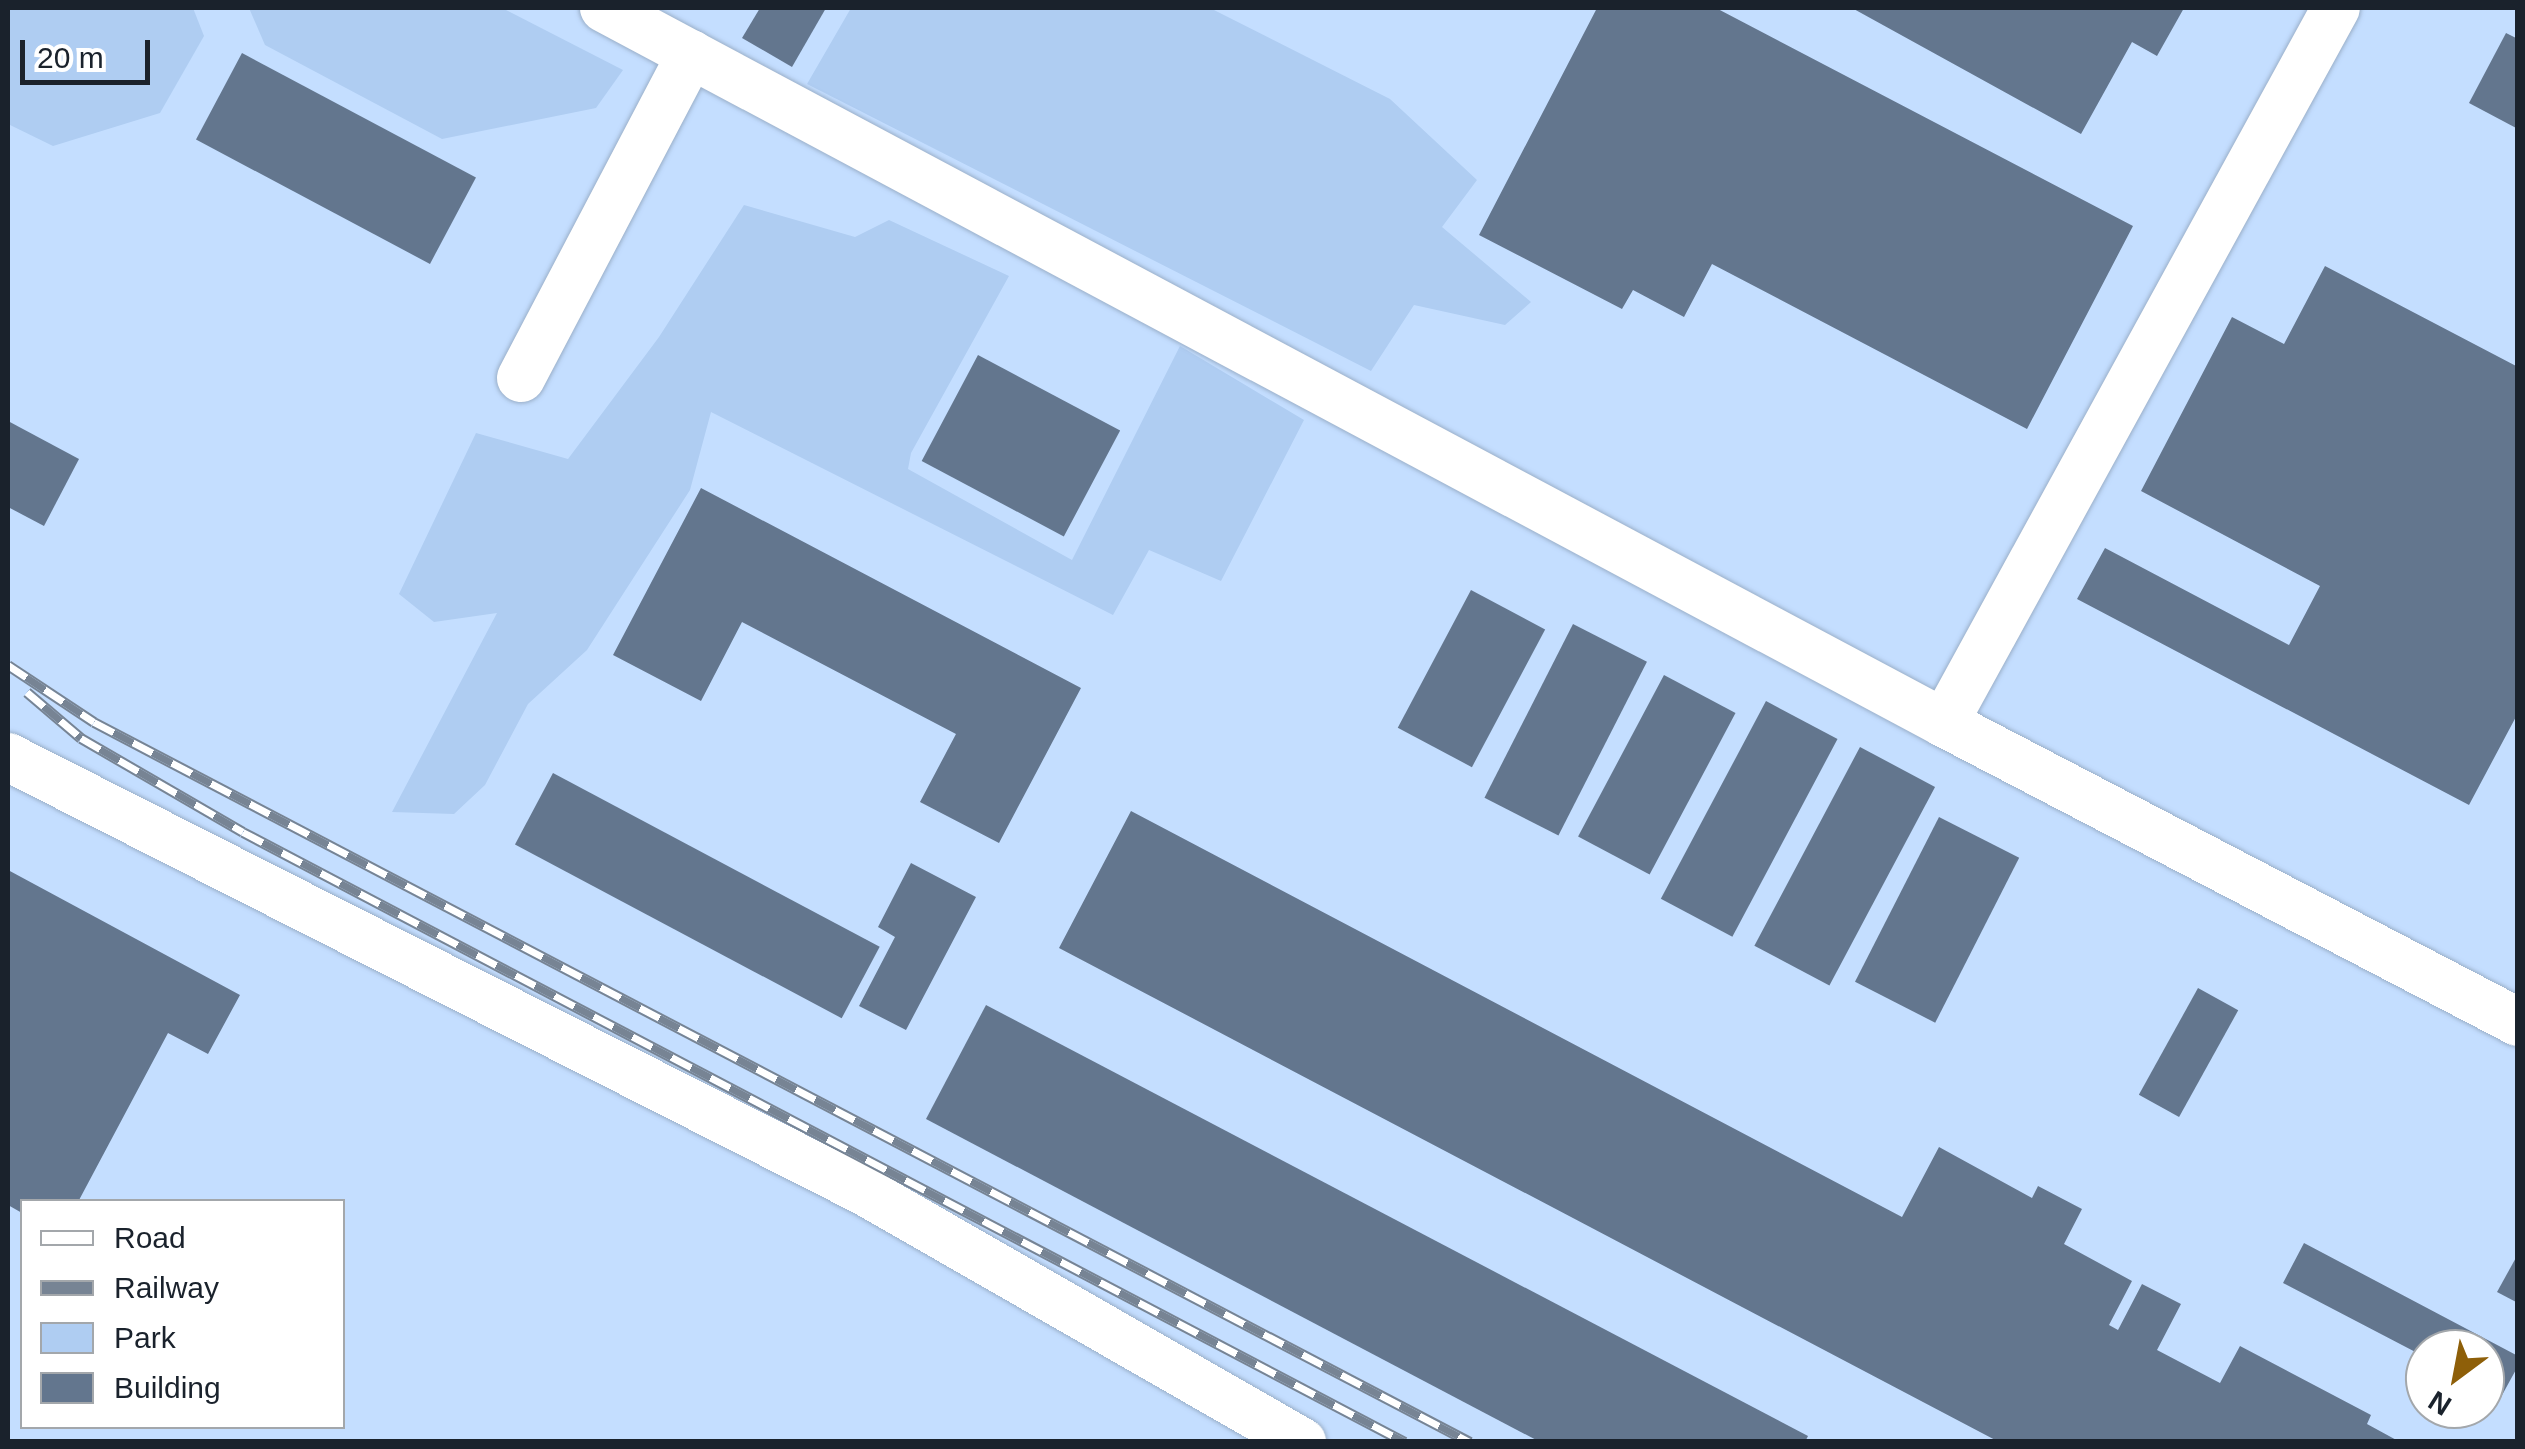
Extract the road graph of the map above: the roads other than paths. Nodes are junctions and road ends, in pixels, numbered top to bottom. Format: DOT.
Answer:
graph roads {
  1 [pos="604,8"];
  2 [pos="2336,8"];
  3 [pos="691,54"];
  4 [pos="522,378"];
  5 [pos="1944,723"];
  6 [pos="8,757"];
  7 [pos="2518,1022"];
  8 [pos="1302,1442"];
  1 -- 3 [label="lane"];
  2 -- 5 [label="lane"];
  3 -- 4 [label="lane"];
  3 -- 5 [label="lane"];
  5 -- 7 [label="lane"];
  6 -- 8 [label="lane"];
}
